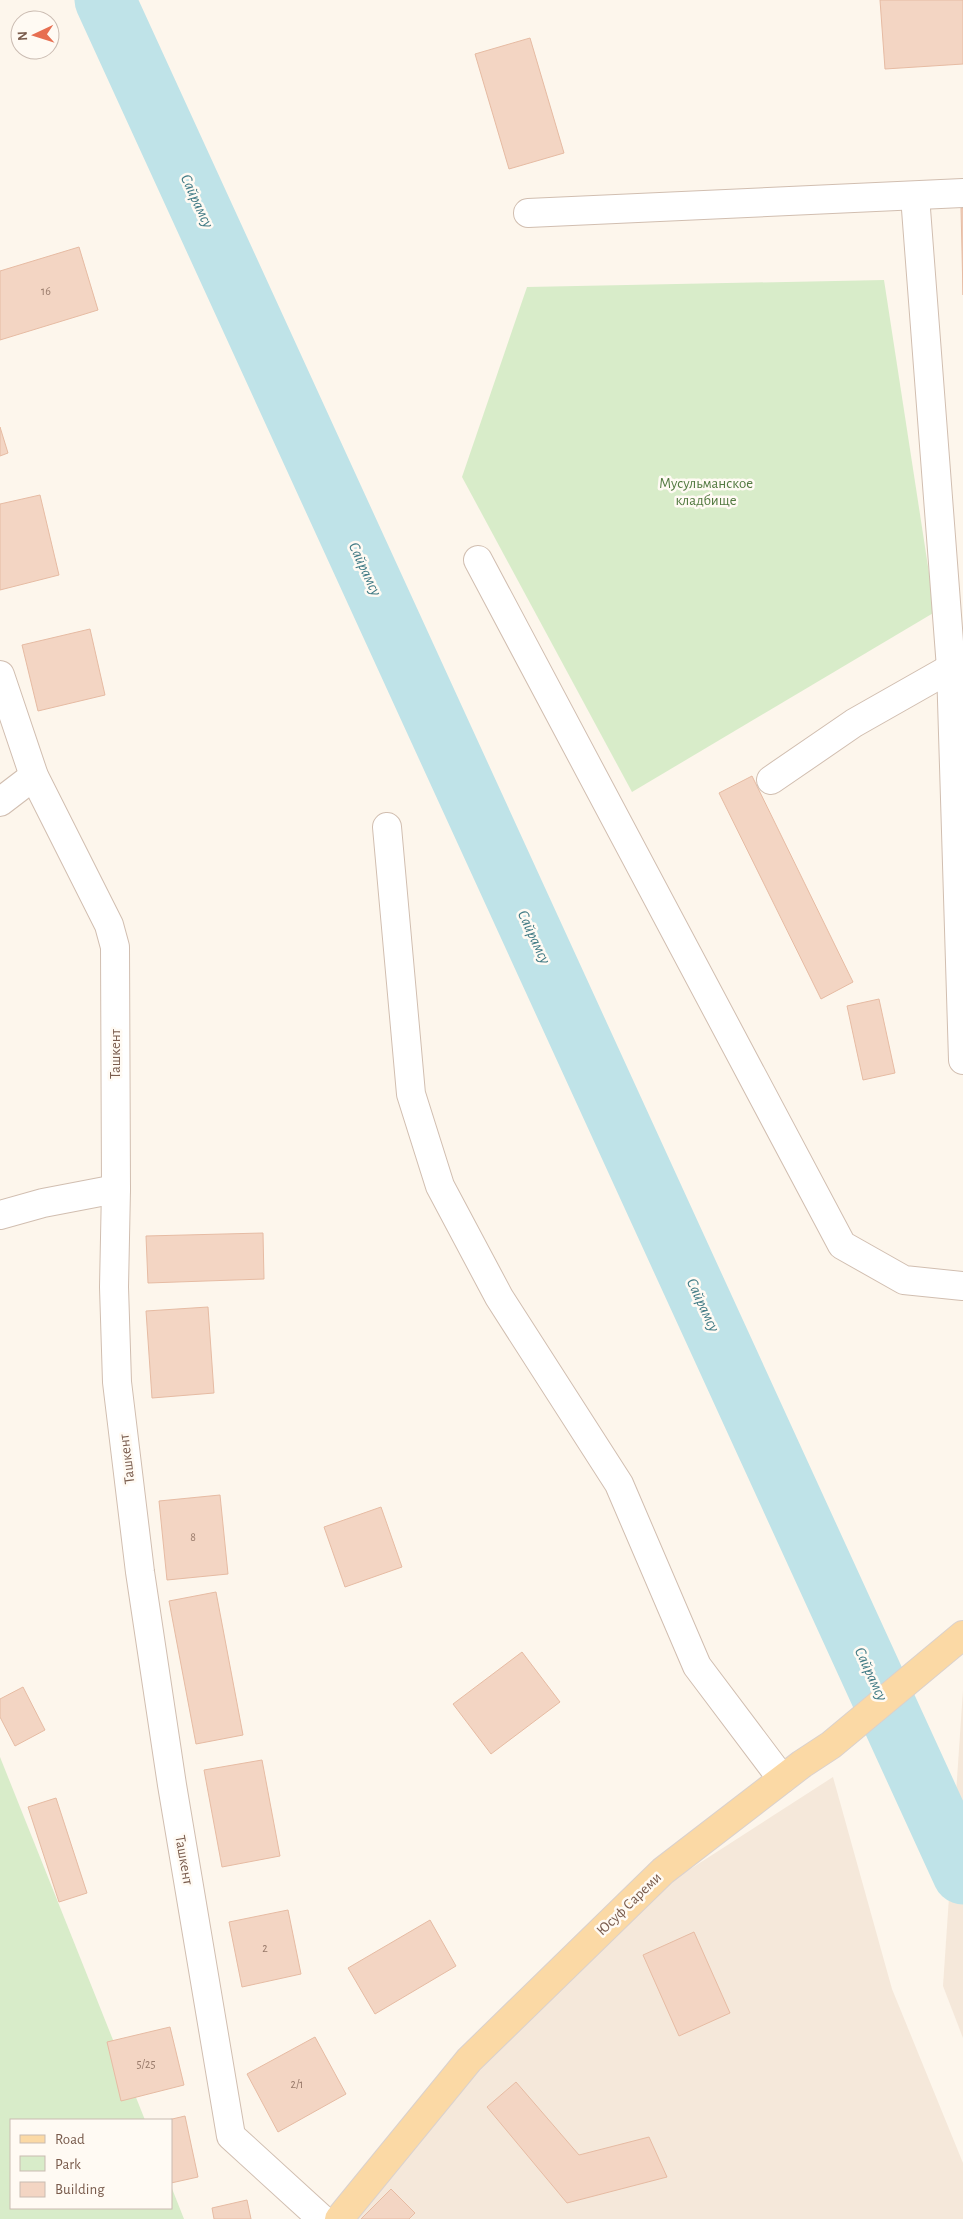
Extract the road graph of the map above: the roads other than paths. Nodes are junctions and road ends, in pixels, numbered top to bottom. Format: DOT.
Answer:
graph roads {
  1 [pos="963,193"];
  2 [pos="915,196"];
  3 [pos="528,213"];
  4 [pos="478,560"];
  5 [pos="957,667"];
  6 [pos="0,675"];
  7 [pos="34,776"];
  8 [pos="771,780"];
  9 [pos="0,802"];
  10 [pos="387,827"];
  11 [pos="963,1060"];
  12 [pos="116,1189"];
  13 [pos="0,1215"];
  14 [pos="963,1286"];
  15 [pos="963,1635"];
  16 [pos="782,1779"];
  17 [pos="322,2219"];
  18 [pos="339,2219"];
  1 -- 2 [label="street"];
  2 -- 3 [label="street"];
  2 -- 5 [label="street"];
  4 -- 14 [label="street"];
  5 -- 8 [label="street"];
  5 -- 11 [label="street"];
  6 -- 7 [label="street, Ташкент"];
  7 -- 9 [label="street"];
  7 -- 12 [label="street, Ташкент"];
  10 -- 16 [label="street"];
  12 -- 13 [label="street"];
  12 -- 17 [label="street, Ташкент"];
  15 -- 16 [label="main road, Юсуф Сареми"];
  16 -- 18 [label="main road, Юсуф Сареми"];
}
